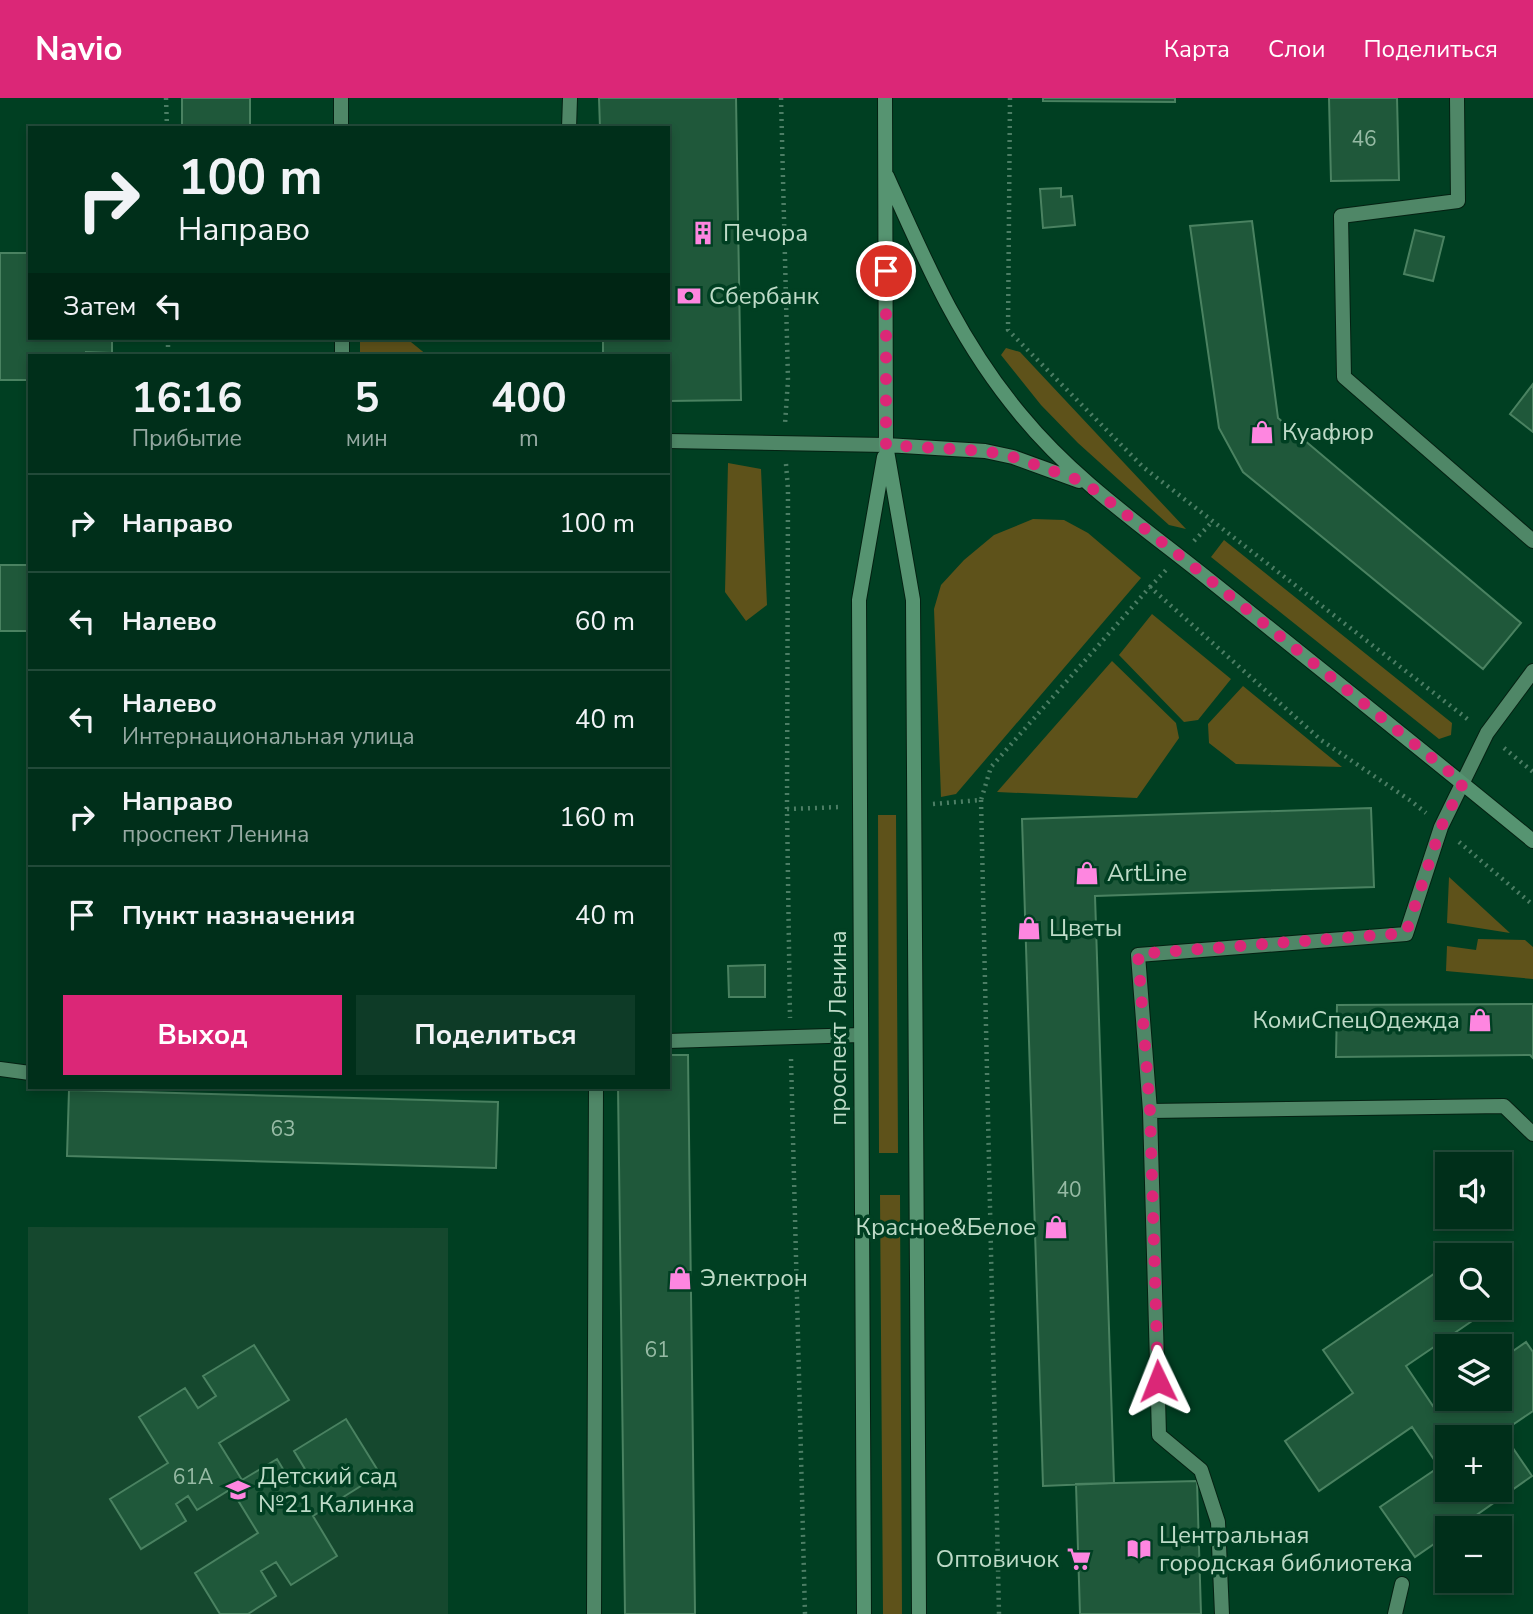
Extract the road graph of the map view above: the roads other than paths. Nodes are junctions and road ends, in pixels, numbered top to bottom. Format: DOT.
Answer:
graph roads {
  1 [pos="341,98"];
  2 [pos="570,98"];
  3 [pos="885,98"];
  4 [pos="1457,98"];
  5 [pos="341,126"];
  6 [pos="569,126"];
  7 [pos="885,172"];
  8 [pos="670,441"];
  9 [pos="886,445"];
  10 [pos="1084,482"];
  11 [pos="1533,541"];
  12 [pos="1533,671"];
  13 [pos="1463,783"];
  14 [pos="1533,841"];
  15 [pos="861,1035"];
  16 [pos="670,1041"];
  17 [pos="0,1069"];
  18 [pos="28,1073"];
  19 [pos="596,1089"];
  20 [pos="1150,1111"];
  21 [pos="1533,1134"];
  22 [pos="1402,1584"];
  23 [pos="594,1614"];
  24 [pos="864,1614"];
  25 [pos="919,1614"];
  26 [pos="1222,1614"];
  27 [pos="1395,1614"];
  1 -- 5 [label="lane"];
  2 -- 6 [label="lane"];
  3 -- 7 [label="main road, проспект Ленина"];
  4 -- 11 [label="lane"];
  7 -- 9 [label="main road, проспект Ленина"];
  7 -- 10 [label="main road"];
  8 -- 9 [label="lane"];
  9 -- 10 [label="main road"];
  9 -- 15 [label="main road, проспект Ленина"];
  9 -- 25 [label="main road, проспект Ленина"];
  10 -- 13 [label="main road"];
  12 -- 13 [label="lane"];
  13 -- 14 [label="main road"];
  13 -- 20 [label="lane"];
  15 -- 16 [label="lane"];
  15 -- 24 [label="main road, проспект Ленина"];
  17 -- 18 [label="lane"];
  19 -- 23 [label="lane"];
  20 -- 21 [label="lane"];
  20 -- 26 [label="lane"];
  22 -- 27 [label="lane"];
}
